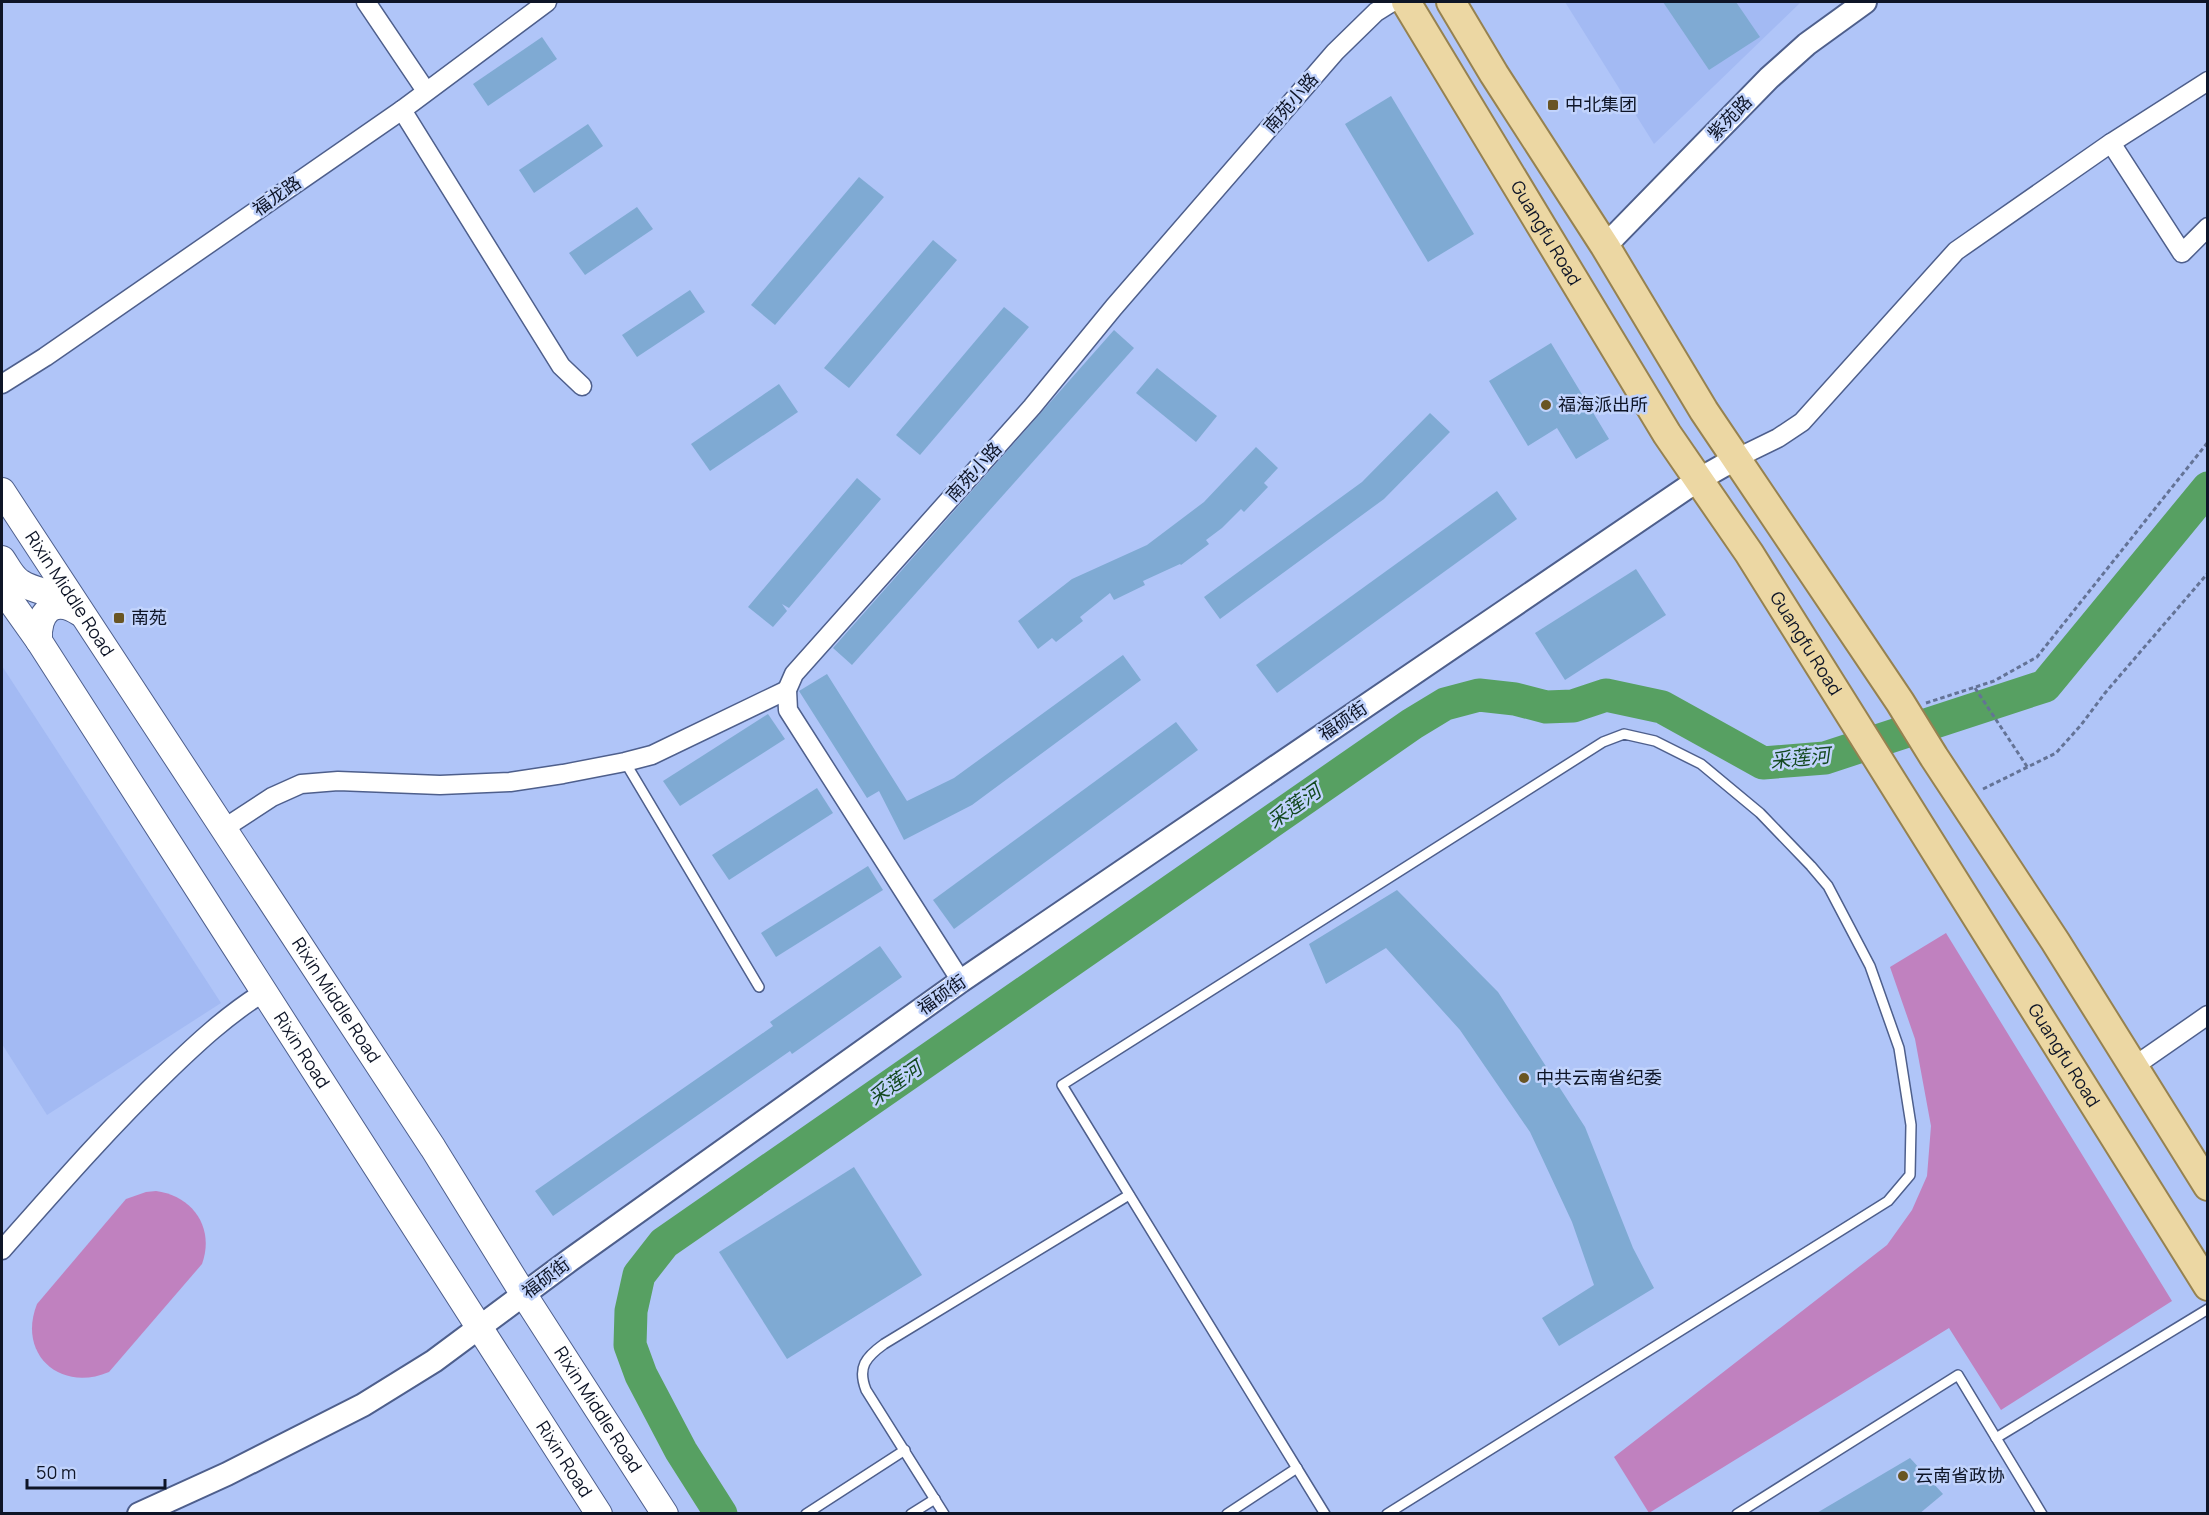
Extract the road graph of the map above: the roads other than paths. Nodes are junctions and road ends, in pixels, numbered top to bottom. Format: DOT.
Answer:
graph roads {
  1 [pos="366,2"];
  2 [pos="547,2"];
  3 [pos="1392,2"];
  4 [pos="1406,2"];
  5 [pos="1451,2"];
  6 [pos="1865,2"];
  7 [pos="2208,81"];
  8 [pos="426,91"];
  9 [pos="402,110"];
  10 [pos="2111,143"];
  11 [pos="2208,227"];
  12 [pos="1605,246"];
  13 [pos="2,384"];
  14 [pos="582,386"];
  15 [pos="1735,459"];
  16 [pos="1698,480"];
  17 [pos="2,491"];
  18 [pos="2,559"];
  19 [pos="2,589"];
  20 [pos="83,615"];
  21 [pos="39,641"];
  22 [pos="788,690"];
  23 [pos="626,762"];
  24 [pos="223,829"];
  25 [pos="961,981"];
  26 [pos="759,987"];
  27 [pos="264,992"];
  28 [pos="2208,1015"];
  29 [pos="2133,1067"];
  30 [pos="2208,1186"];
  31 [pos="1129,1195"];
  32 [pos="2,1250"];
  33 [pos="2208,1286"];
  34 [pos="524,1295"];
  35 [pos="2208,1309"];
  36 [pos="480,1328"];
  37 [pos="1996,1438"];
  38 [pos="904,1450"];
  39 [pos="1297,1468"];
  40 [pos="934,1499"];
  41 [pos="139,1514"];
  42 [pos="599,1514"];
  43 [pos="665,1514"];
  44 [pos="806,1514"];
  45 [pos="911,1514"];
  46 [pos="944,1514"];
  47 [pos="1227,1514"];
  48 [pos="1325,1514"];
  49 [pos="1387,1514"];
  50 [pos="1737,1514"];
  51 [pos="2042,1514"];
  1 -- 8 [label="street"];
  2 -- 8 [label="street, 福龙路"];
  3 -- 22 [label="street, 南苑小路"];
  4 -- 16 [label="main road, Guangfu Road"];
  5 -- 12 [label="main road"];
  6 -- 12 [label="street, 紫苑路"];
  7 -- 10 [label="street"];
  8 -- 9 [label="street, 福龙路"];
  9 -- 13 [label="street, 福龙路"];
  9 -- 14 [label="street"];
  10 -- 11 [label="street"];
  10 -- 15 [label="street"];
  12 -- 15 [label="main road"];
  15 -- 16 [label="street, 福硕街"];
  15 -- 29 [label="main road"];
  16 -- 25 [label="street, 福硕街"];
  16 -- 33 [label="main road, Guangfu Road"];
  17 -- 20 [label="main road, Rixin Middle Road"];
  18 -- 20 [label="main road"];
  19 -- 21 [label="main road, Rixin Road"];
  20 -- 21 [label="main road"];
  20 -- 24 [label="main road, Rixin Middle Road"];
  21 -- 27 [label="main road, Rixin Road"];
  22 -- 23 [label="street"];
  22 -- 25 [label="street"];
  23 -- 24 [label="street"];
  23 -- 26 [label="lane"];
  24 -- 34 [label="main road, Rixin Middle Road"];
  25 -- 34 [label="street, 福硕街"];
  27 -- 32 [label="street"];
  27 -- 36 [label="main road, Rixin Road"];
  28 -- 29 [label="street"];
  29 -- 30 [label="main road"];
  31 -- 38 [label="lane"];
  31 -- 39 [label="lane"];
  31 -- 49 [label="lane"];
  34 -- 36 [label="street, 福硕街"];
  34 -- 43 [label="main road, Rixin Middle Road"];
  35 -- 37 [label="lane"];
  36 -- 41 [label="street, 福硕街"];
  36 -- 42 [label="main road, Rixin Road"];
  37 -- 50 [label="lane"];
  37 -- 51 [label="lane"];
  38 -- 40 [label="lane"];
  38 -- 44 [label="lane"];
  39 -- 47 [label="lane"];
  39 -- 48 [label="lane"];
  40 -- 45 [label="lane"];
  40 -- 46 [label="lane"];
}
